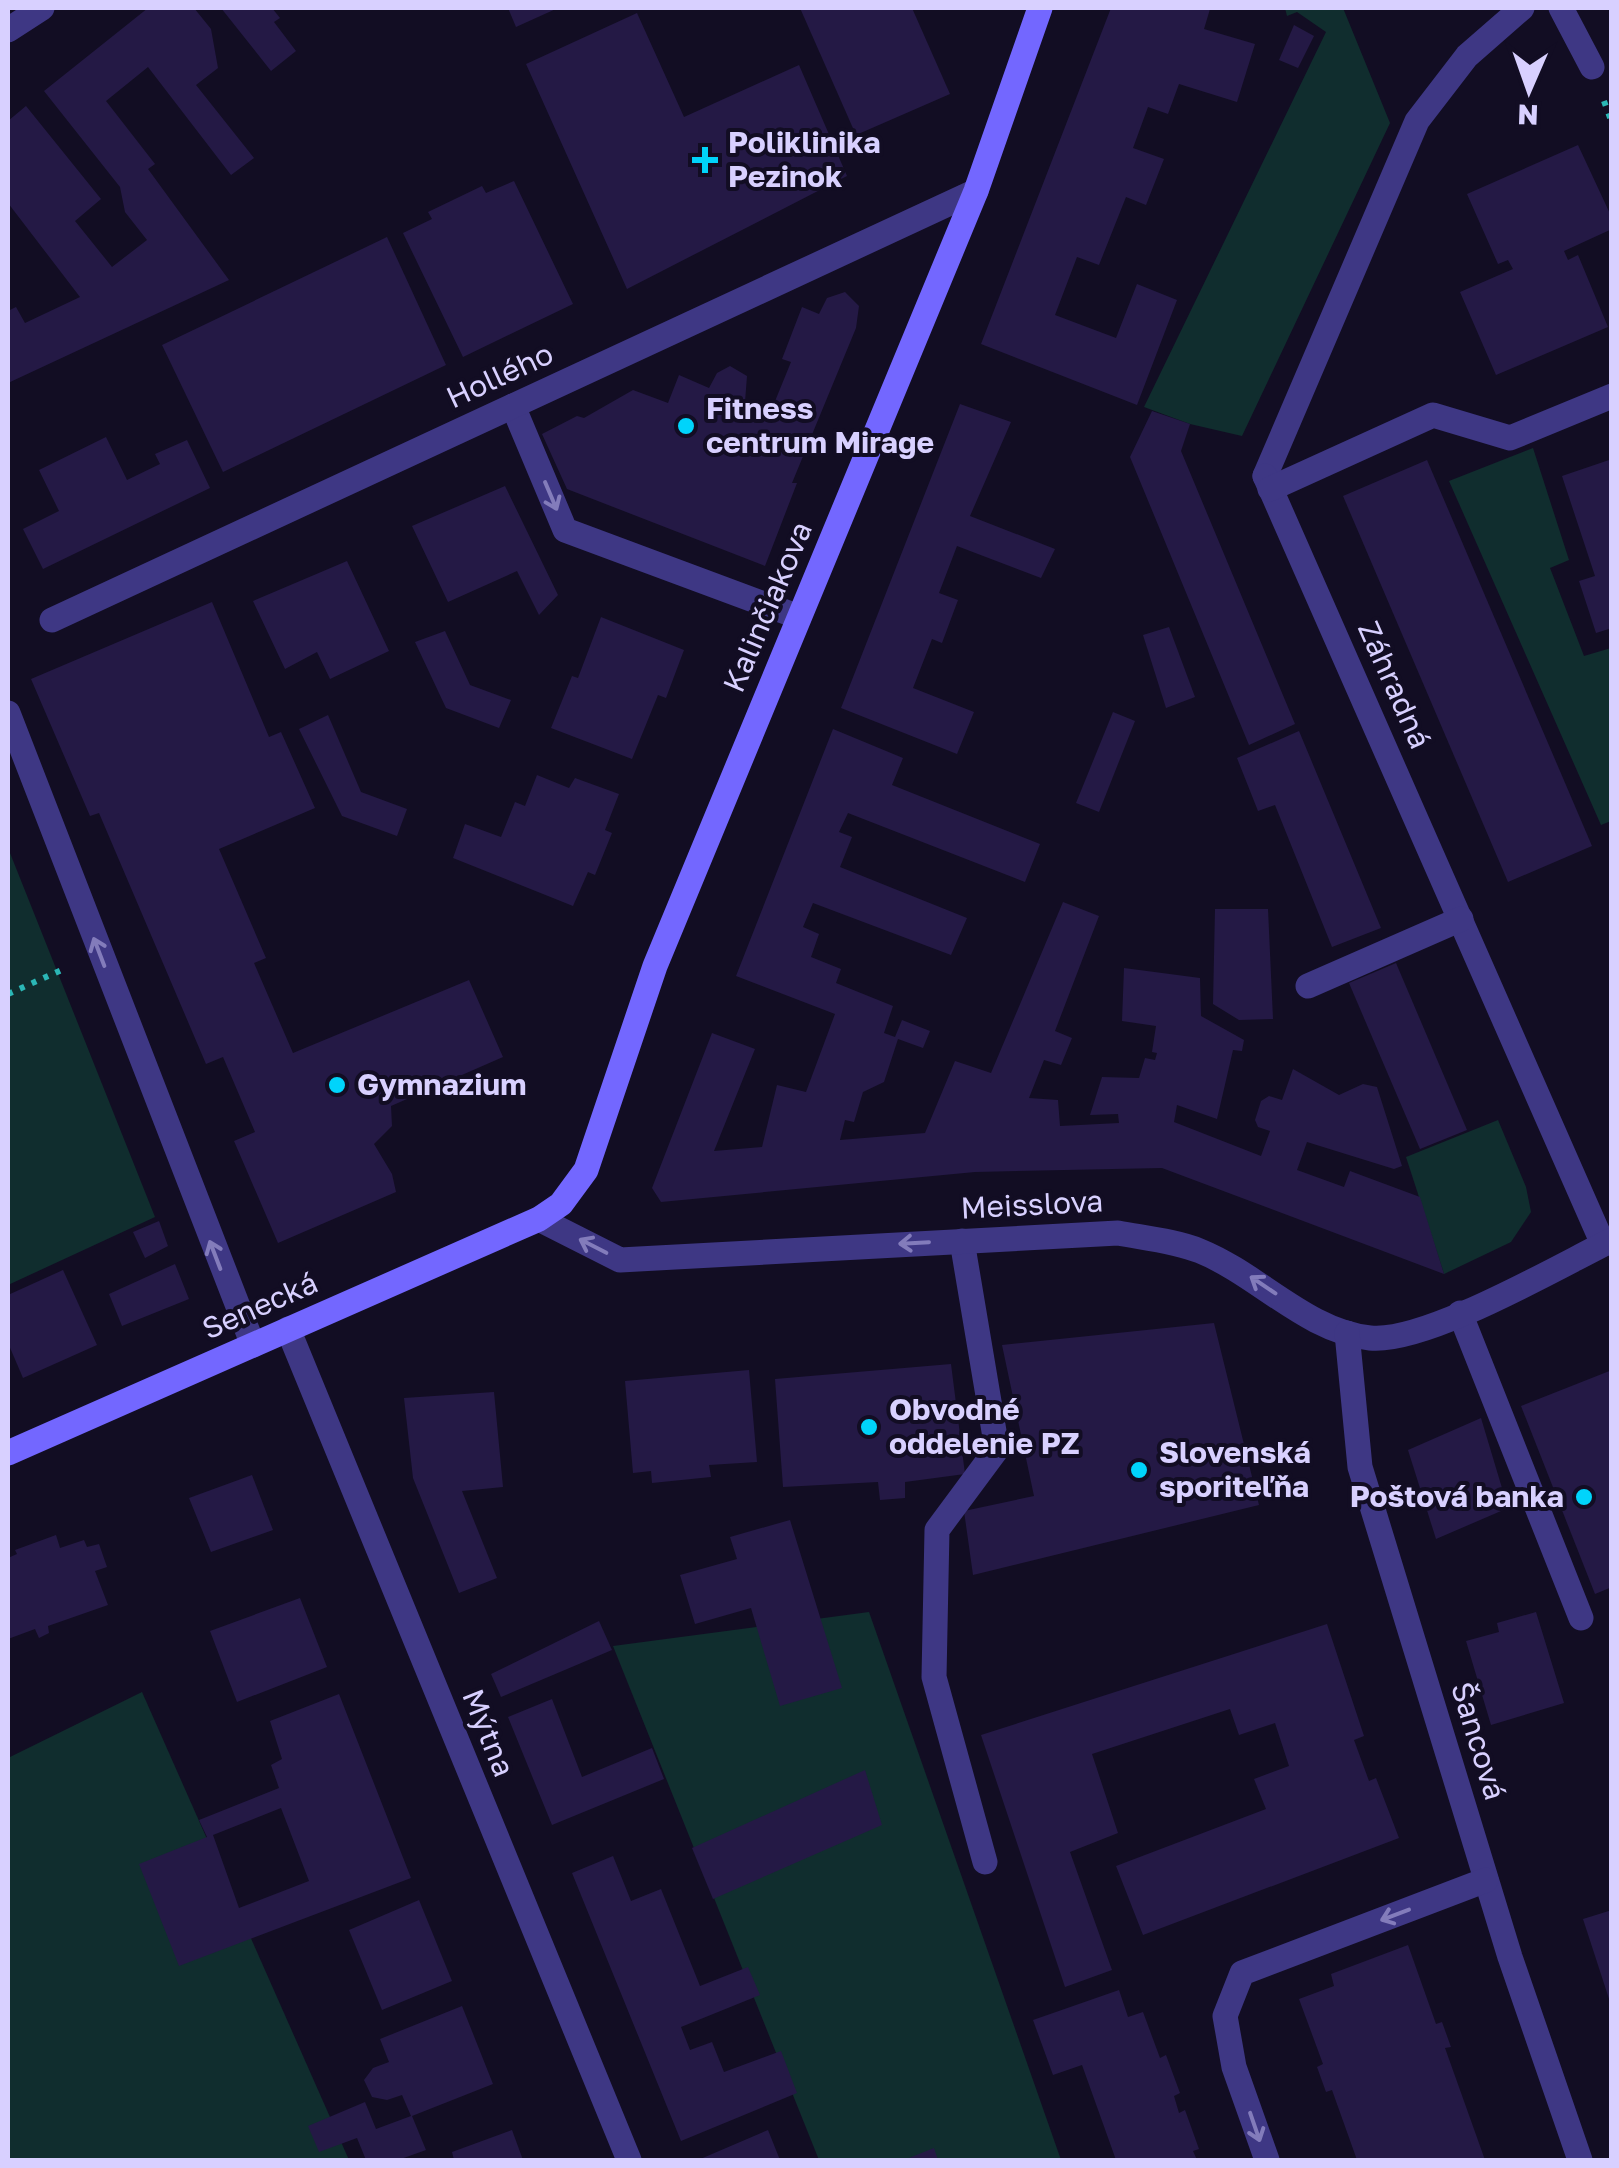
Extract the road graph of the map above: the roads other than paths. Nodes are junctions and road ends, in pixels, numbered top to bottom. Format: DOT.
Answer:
graph roads {
  1 [pos="42,8"];
  2 [pos="1040,8"];
  3 [pos="1522,8"];
  4 [pos="1561,8"];
  5 [pos="8,30"];
  6 [pos="1592,67"];
  7 [pos="976,191"];
  8 [pos="1612,396"];
  9 [pos="512,406"];
  10 [pos="1268,482"];
  11 [pos="799,617"];
  12 [pos="52,620"];
  13 [pos="8,713"];
  14 [pos="1461,919"];
  15 [pos="1308,986"];
  16 [pos="540,1219"];
  17 [pos="962,1241"];
  18 [pos="1607,1242"];
  19 [pos="1460,1313"];
  20 [pos="288,1329"];
  21 [pos="1347,1334"];
  22 [pos="253,1345"];
  23 [pos="8,1453"];
  24 [pos="1581,1618"];
  25 [pos="984,1862"];
  26 [pos="1486,1880"];
  27 [pos="629,2160"];
  28 [pos="1266,2160"];
  29 [pos="1580,2160"];
  1 -- 5 [label="street"];
  2 -- 7 [label="main road, Kalinčiakova"];
  3 -- 10 [label="street"];
  4 -- 6 [label="street"];
  7 -- 9 [label="street, Hollého"];
  7 -- 11 [label="main road, Kalinčiakova"];
  8 -- 10 [label="street"];
  9 -- 11 [label="street, one-way"];
  9 -- 12 [label="street, Hollého"];
  10 -- 14 [label="street, Záhradná"];
  11 -- 16 [label="main road, Kalinčiakova"];
  22 -- 13 [label="street, one-way"];
  14 -- 15 [label="street"];
  14 -- 18 [label="street, Záhradná"];
  17 -- 16 [label="street, Meisslova, one-way"];
  16 -- 20 [label="main road, Senecká"];
  21 -- 17 [label="street, Meisslova, one-way"];
  17 -- 25 [label="street"];
  18 -- 19 [label="street, Meisslova"];
  19 -- 21 [label="street, Meisslova"];
  19 -- 24 [label="street"];
  20 -- 22 [label="main road, Senecká"];
  20 -- 27 [label="street, Mýtna"];
  21 -- 26 [label="street, Šancová"];
  22 -- 23 [label="main road, Senecká"];
  26 -- 28 [label="street, one-way"];
  26 -- 29 [label="street, Šancová"];
}
